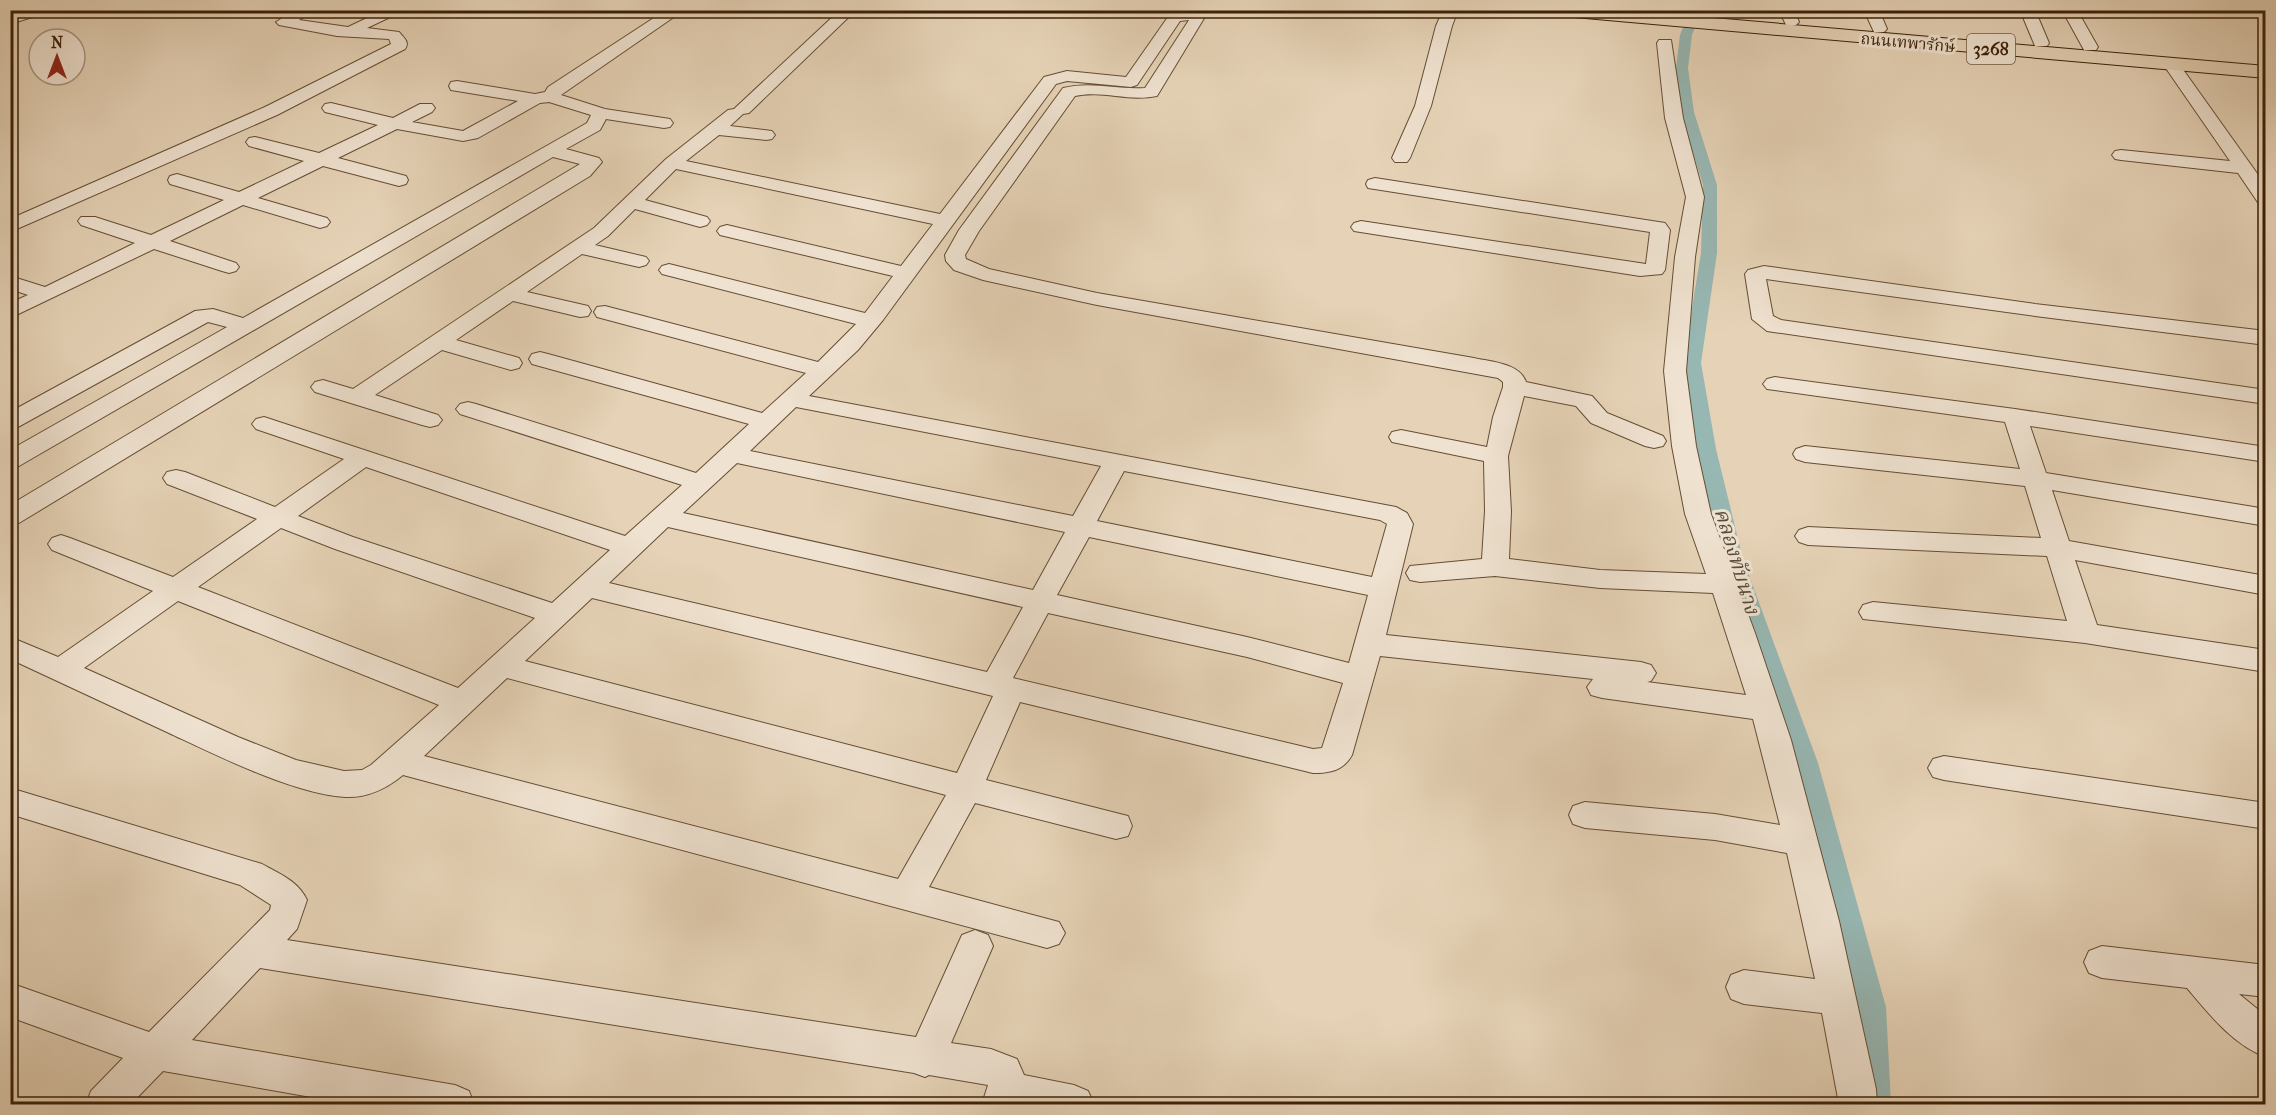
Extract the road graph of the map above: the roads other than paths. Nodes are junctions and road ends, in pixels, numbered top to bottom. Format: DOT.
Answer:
graph roads {
  1 [pos="40,10"];
  2 [pos="307,10"];
  3 [pos="398,10"];
  4 [pos="677,10"];
  5 [pos="849,10"];
  6 [pos="1192,10"];
  7 [pos="1202,10"];
  8 [pos="1451,10"];
  9 [pos="1551,10"];
  10 [pos="1871,10"];
  11 [pos="2027,10"];
  12 [pos="2069,10"];
  13 [pos="1172,14"];
  14 [pos="1788,16"];
  15 [pos="10,20"];
  16 [pos="1717,20"];
  17 [pos="1665,21"];
  18 [pos="1879,29"];
  19 [pos="345,32"];
  20 [pos="2041,43"];
  21 [pos="2090,47"];
  22 [pos="2265,63"];
  23 [pos="2171,64"];
  24 [pos="2265,72"];
  25 [pos="457,86"];
  26 [pos="544,98"];
  27 [pos="260,99"];
  28 [pos="285,104"];
  29 [pos="331,108"];
  30 [pos="426,108"];
  31 [pos="601,112"];
  32 [pos="664,123"];
  33 [pos="397,124"];
  34 [pos="714,129"];
  35 [pos="766,135"];
  36 [pos="255,142"];
  37 [pos="551,151"];
  38 [pos="2121,155"];
  39 [pos="320,161"];
  40 [pos="672,163"];
  41 [pos="2242,168"];
  42 [pos="177,180"];
  43 [pos="399,180"];
  44 [pos="241,199"];
  45 [pos="2265,200"];
  46 [pos="633,203"];
  47 [pos="1372,206"];
  48 [pos="88,221"];
  49 [pos="700,221"];
  50 [pos="945,221"];
  51 [pos="320,222"];
  52 [pos="10,226"];
  53 [pos="727,231"];
  54 [pos="153,243"];
  55 [pos="579,247"];
  56 [pos="639,261"];
  57 [pos="229,267"];
  58 [pos="669,270"];
  59 [pos="905,273"];
  60 [pos="10,282"];
  61 [pos="47,294"];
  62 [pos="511,294"];
  63 [pos="580,311"];
  64 [pos="10,312"];
  65 [pos="605,312"];
  66 [pos="870,321"];
  67 [pos="246,327"];
  68 [pos="2265,338"];
  69 [pos="439,342"];
  70 [pos="540,358"];
  71 [pos="511,363"];
  72 [pos="822,370"];
  73 [pos="1775,384"];
  74 [pos="323,387"];
  75 [pos="1515,387"];
  76 [pos="357,397"];
  77 [pos="2265,397"];
  78 [pos="789,399"];
  79 [pos="468,409"];
  80 [pos="2014,416"];
  81 [pos="430,420"];
  82 [pos="765,421"];
  83 [pos="10,422"];
  84 [pos="264,424"];
  85 [pos="1401,437"];
  86 [pos="1654,441"];
  87 [pos="730,454"];
  88 [pos="1805,454"];
  89 [pos="2265,455"];
  90 [pos="1496,456"];
  91 [pos="364,457"];
  92 [pos="10,461"];
  93 [pos="1116,462"];
  94 [pos="176,478"];
  95 [pos="2035,479"];
  96 [pos="699,482"];
  97 [pos="10,517"];
  98 [pos="278,517"];
  99 [pos="661,517"];
  100 [pos="2265,518"];
  101 [pos="1081,526"];
  102 [pos="1808,536"];
  103 [pos="61,544"];
  104 [pos="629,547"];
  105 [pos="2058,548"];
  106 [pos="1495,567"];
  107 [pos="1420,573"];
  108 [pos="1723,584"];
  109 [pos="2265,586"];
  110 [pos="585,587"];
  111 [pos="177,588"];
  112 [pos="1383,589"];
  113 [pos="1041,602"];
  114 [pos="1873,612"];
  115 [pos="556,615"];
  116 [pos="2085,633"];
  117 [pos="1369,644"];
  118 [pos="10,647"];
  119 [pos="2265,661"];
  120 [pos="500,665"];
  121 [pos="60,670"];
  122 [pos="1641,673"];
  123 [pos="1359,676"];
  124 [pos="1003,686"];
  125 [pos="1602,687"];
  126 [pos="461,701"];
  127 [pos="1766,709"];
  128 [pos="398,761"];
  129 [pos="1944,768"];
  130 [pos="966,789"];
  131 [pos="10,801"];
  132 [pos="1586,815"];
  133 [pos="2265,816"];
  134 [pos="1116,826"];
  135 [pos="1801,842"];
  136 [pos="907,895"];
  137 [pos="1047,933"];
  138 [pos="975,946"];
  139 [pos="255,951"];
  140 [pos="2102,962"];
  141 [pos="2196,972"];
  142 [pos="2265,981"];
  143 [pos="1744,987"];
  144 [pos="1838,998"];
  145 [pos="10,1000"];
  146 [pos="2265,1040"];
  147 [pos="155,1052"];
  148 [pos="925,1059"];
  149 [pos="1005,1098"];
  150 [pos="105,1104"];
  151 [pos="455,1104"];
  152 [pos="1074,1104"];
  153 [pos="1858,1104"];
  1 -- 15 [label="street"];
  2 -- 19 [label="street"];
  3 -- 19 [label="street"];
  4 -- 26 [label="street"];
  5 -- 34 [label="street"];
  6 -- 13 [label="street"];
  7 -- 75 [label="street"];
  8 -- 47 [label="street"];
  9 -- 17 [label="main road, ถนนเทพารักษ์ / 3268"];
  10 -- 18 [label="street"];
  11 -- 20 [label="street"];
  12 -- 21 [label="street"];
  13 -- 50 [label="street"];
  14 -- 16 [label="main road, ถนนเทพารักษ์ / 3268"];
  14 -- 18 [label="main road, ถนนเทพารักษ์ / 3268"];
  16 -- 17 [label="main road, ถนนเทพารักษ์ / 3268"];
  16 -- 23 [label="main road, ถนนเทพารักษ์ / 3268"];
  17 -- 108 [label="street"];
  18 -- 20 [label="main road, ถนนเทพารักษ์ / 3268"];
  19 -- 28 [label="street"];
  20 -- 21 [label="main road, ถนนเทพารักษ์ / 3268"];
  21 -- 22 [label="main road, ถนนเทพารักษ์ / 3268"];
  23 -- 24 [label="main road, ถนนเทพารักษ์ / 3268"];
  23 -- 41 [label="street"];
  25 -- 26 [label="street"];
  26 -- 31 [label="street"];
  26 -- 33 [label="street"];
  27 -- 28 [label="street"];
  28 -- 52 [label="street"];
  29 -- 33 [label="street"];
  30 -- 33 [label="street"];
  31 -- 32 [label="street"];
  31 -- 37 [label="street"];
  33 -- 39 [label="street"];
  34 -- 35 [label="street"];
  34 -- 40 [label="street"];
  36 -- 39 [label="street"];
  37 -- 67 [label="street"];
  37 -- 97 [label="street"];
  38 -- 41 [label="street"];
  39 -- 43 [label="street"];
  39 -- 44 [label="street"];
  40 -- 46 [label="street"];
  40 -- 50 [label="street"];
  41 -- 45 [label="street"];
  42 -- 44 [label="street"];
  44 -- 51 [label="street"];
  44 -- 54 [label="street"];
  46 -- 49 [label="street"];
  46 -- 55 [label="street"];
  47 -- 47 [label="street"];
  48 -- 54 [label="street"];
  50 -- 59 [label="street"];
  53 -- 59 [label="street"];
  54 -- 57 [label="street"];
  54 -- 61 [label="street"];
  55 -- 56 [label="street"];
  55 -- 62 [label="street"];
  58 -- 66 [label="street"];
  59 -- 66 [label="street"];
  60 -- 61 [label="street"];
  61 -- 64 [label="street"];
  62 -- 63 [label="street"];
  62 -- 69 [label="street"];
  65 -- 72 [label="street"];
  66 -- 72 [label="street"];
  67 -- 83 [label="street"];
  67 -- 92 [label="street"];
  68 -- 77 [label="street"];
  69 -- 71 [label="street"];
  69 -- 76 [label="street"];
  70 -- 82 [label="street"];
  72 -- 78 [label="street"];
  73 -- 80 [label="street"];
  74 -- 76 [label="street"];
  75 -- 86 [label="street"];
  75 -- 90 [label="street"];
  76 -- 81 [label="street"];
  78 -- 82 [label="street"];
  78 -- 93 [label="street"];
  79 -- 96 [label="street"];
  80 -- 89 [label="street"];
  80 -- 95 [label="street"];
  82 -- 87 [label="street"];
  84 -- 91 [label="street"];
  85 -- 90 [label="street"];
  87 -- 96 [label="street"];
  87 -- 101 [label="street"];
  88 -- 95 [label="street"];
  90 -- 106 [label="street"];
  91 -- 98 [label="street"];
  91 -- 104 [label="street"];
  93 -- 101 [label="street"];
  93 -- 112 [label="street"];
  94 -- 98 [label="street"];
  95 -- 100 [label="street"];
  95 -- 105 [label="street"];
  96 -- 99 [label="street"];
  98 -- 111 [label="street"];
  98 -- 115 [label="street"];
  99 -- 104 [label="street"];
  99 -- 113 [label="street"];
  101 -- 112 [label="street"];
  101 -- 113 [label="street"];
  102 -- 105 [label="street"];
  103 -- 111 [label="street"];
  104 -- 110 [label="street"];
  105 -- 109 [label="street"];
  105 -- 116 [label="street"];
  106 -- 107 [label="street"];
  106 -- 108 [label="street"];
  108 -- 127 [label="street"];
  110 -- 115 [label="street"];
  110 -- 124 [label="street"];
  111 -- 121 [label="street"];
  111 -- 126 [label="street"];
  112 -- 117 [label="street"];
  113 -- 123 [label="street"];
  113 -- 124 [label="street"];
  114 -- 116 [label="street"];
  115 -- 120 [label="street"];
  116 -- 119 [label="street"];
  117 -- 122 [label="street"];
  117 -- 123 [label="street"];
  118 -- 121 [label="street"];
  120 -- 126 [label="street"];
  120 -- 130 [label="street"];
  121 -- 128 [label="street"];
  123 -- 124 [label="street"];
  124 -- 130 [label="street"];
  125 -- 127 [label="street"];
  126 -- 128 [label="street"];
  127 -- 135 [label="street"];
  128 -- 136 [label="street"];
  129 -- 133 [label="street"];
  130 -- 134 [label="street"];
  130 -- 136 [label="street"];
  131 -- 139 [label="street"];
  132 -- 135 [label="street"];
  135 -- 144 [label="street"];
  136 -- 137 [label="street"];
  138 -- 148 [label="street"];
  139 -- 147 [label="street"];
  139 -- 148 [label="street"];
  140 -- 141 [label="street"];
  141 -- 142 [label="street"];
  141 -- 146 [label="street"];
  143 -- 144 [label="street"];
  144 -- 153 [label="street"];
  145 -- 147 [label="street"];
  147 -- 150 [label="street"];
  147 -- 151 [label="street"];
  148 -- 149 [label="street"];
  149 -- 152 [label="street"];
}
